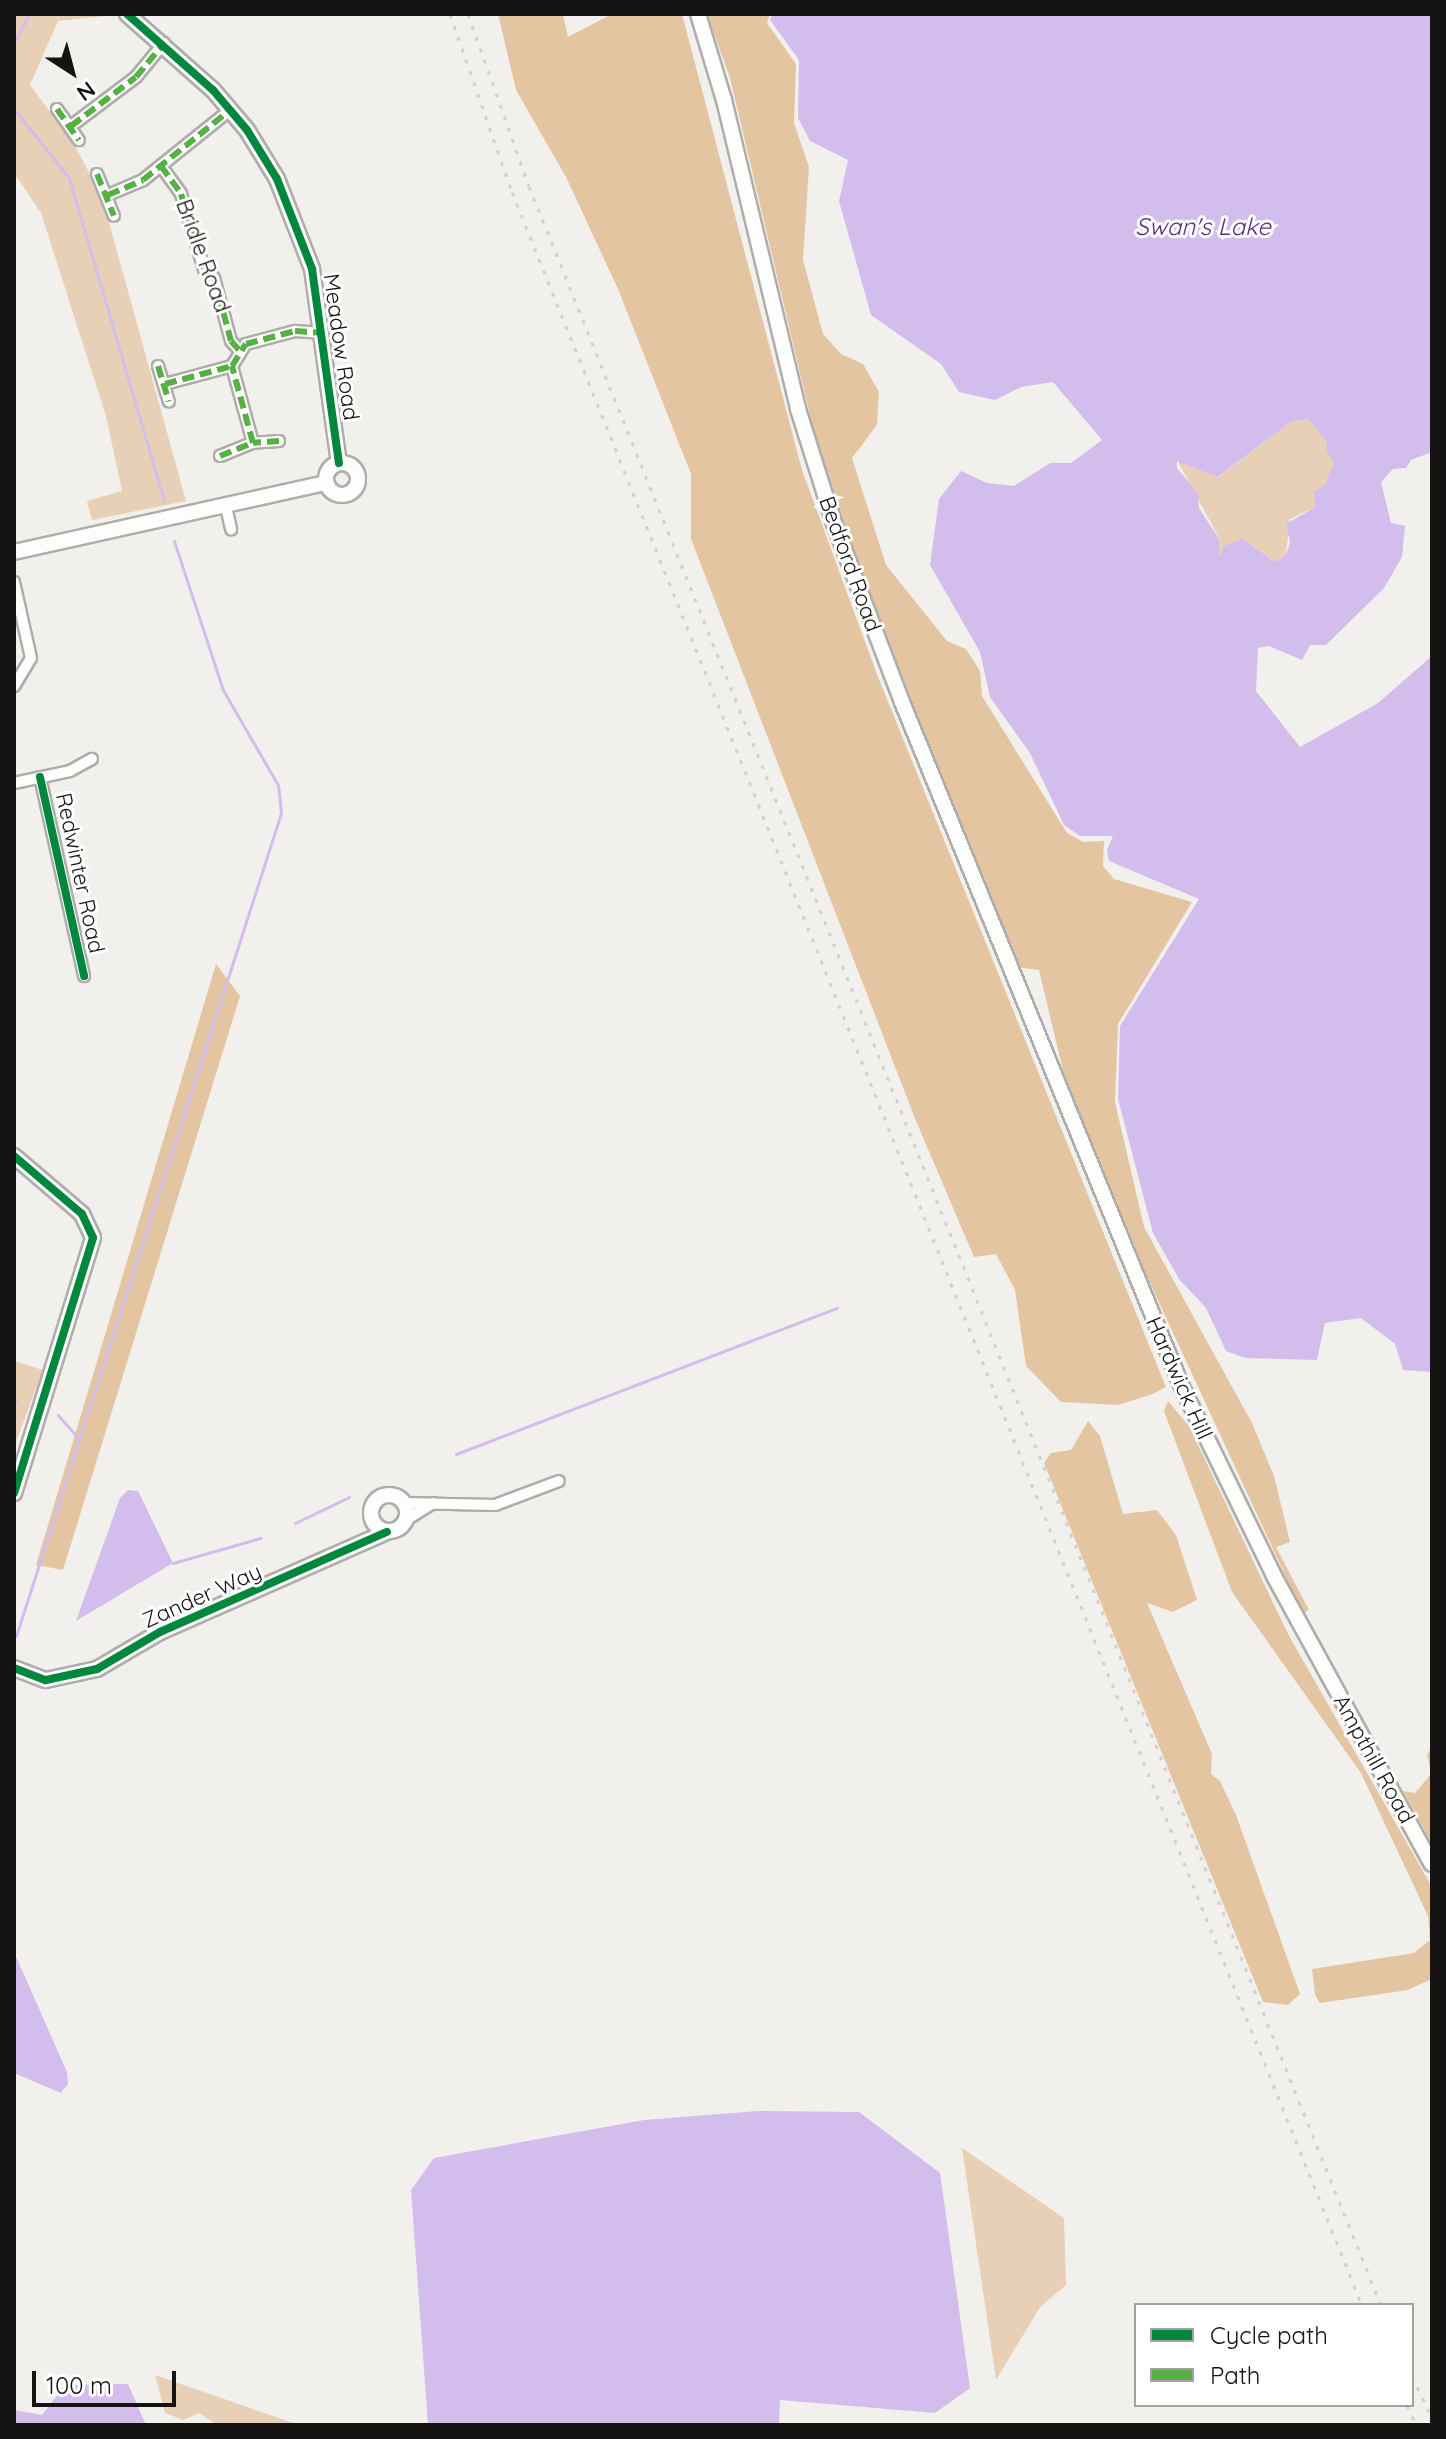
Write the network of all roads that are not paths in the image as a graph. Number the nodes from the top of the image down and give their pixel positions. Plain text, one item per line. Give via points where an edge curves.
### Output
1 (127, 14) edge
2 (698, 14) edge
3 (164, 43) junction
4 (57, 109) dead end
5 (230, 110) junction
6 (71, 126) junction
7 (79, 140) dead end
8 (161, 166) junction
9 (97, 174) dead end
10 (108, 195) junction
11 (114, 216) dead end
12 (323, 333) junction
13 (239, 350) junction
14 (158, 366) dead end
15 (232, 366) junction
16 (165, 384) junction
17 (169, 401) dead end
18 (279, 441) dead end
19 (253, 443) junction
20 (220, 456) dead end
21 (339, 463) junction
22 (326, 483) junction
23 (226, 507) junction
24 (231, 529) dead end
25 (14, 552) edge
26 (14, 582) edge
27 (14, 686) edge
28 (92, 759) dead end
29 (40, 777) junction
30 (14, 783) edge
31 (84, 976) dead end
32 (1060, 1095) joint
33 (16, 1161) edge
34 (559, 1481) dead end
35 (14, 1493) edge
36 (434, 1502) junction
37 (404, 1503) junction
38 (370, 1516) junction
39 (406, 1520) junction
40 (387, 1532) junction
41 (353, 1547) junction
42 (1315, 1653) joint
43 (14, 1668) edge
44 (14, 1676) edge
45 (31, 1676) junction
46 (1432, 1864) edge

1 - 3 main road, Meadow Road
2 - 32 main road, Bedford Road via 724,100 776,326 834,523
3 - 5 main road, Meadow Road
3 - 6 street via 136,77
4 - 6 street
5 - 8 street
5 - 12 main road, Meadow Road via 265,156 296,224 312,269
6 - 7 street
8 - 10 street
8 - 13 street, Bridle Road via 181,194 204,269 214,278 231,341
9 - 10 street
10 - 11 street
12 - 13 street via 295,331
12 - 21 main road, Meadow Road
13 - 15 street
14 - 16 street
15 - 16 street
15 - 19 street
16 - 17 street
18 - 19 street
19 - 20 street
21 - 22 main road via 327,472
21 - 22 main road via 355,469 356,487 340,495
22 - 23 main road
23 - 24 street
23 - 25 main road
26 - 27 street via 31,658
28 - 29 street
29 - 30 street
29 - 31 street, Redwinter Road
32 - 42 main road, Hardwick Hill via 1182,1387
33 - 35 main road via 82,1214 93,1238
34 - 36 street via 495,1505
36 - 37 street
36 - 39 street
37 - 38 main road via 383,1497
37 - 39 main road
38 - 40 main road
38 - 41 main road
39 - 40 main road, Zander Way
40 - 41 main road, Zander Way
41 - 45 main road, Zander Way via 160,1632 97,1669 46,1680
42 - 46 main road, Ampthill Road
43 - 45 main road, Zander Way
44 - 45 main road, Zander Way

